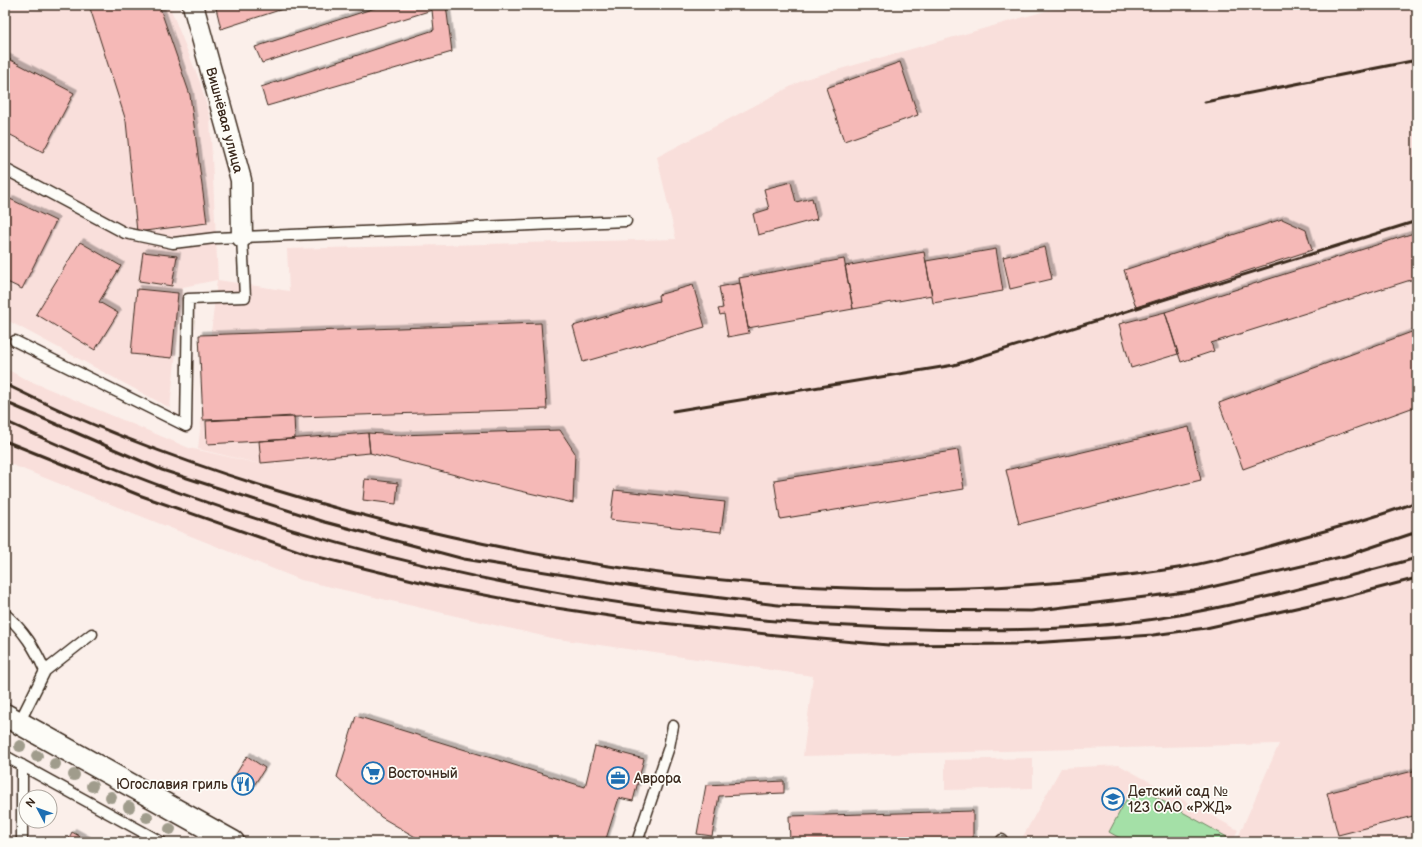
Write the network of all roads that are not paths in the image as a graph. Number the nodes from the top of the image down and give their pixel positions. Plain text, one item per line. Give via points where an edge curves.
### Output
1 (193, 5) edge
2 (5, 169) edge
3 (626, 221) dead end
4 (242, 238) junction
5 (15, 341) dead end
6 (5, 614) edge
7 (92, 634) dead end
8 (45, 671) junction
9 (12, 719) edge
10 (673, 726) dead end
11 (5, 756) edge
12 (22, 765) junction
13 (22, 842) edge
14 (161, 842) edge
15 (233, 842) edge
16 (637, 842) edge

1 - 4 street, Вишнёвая улица via 241,180
2 - 4 lane via 125,233 173,242
3 - 4 lane
4 - 5 lane via 245,297 188,299 186,426
6 - 8 lane via 27,637
7 - 8 lane
8 - 9 lane
9 - 15 main road
10 - 16 lane via 669,747
11 - 12 lane
12 - 13 lane
12 - 14 lane

